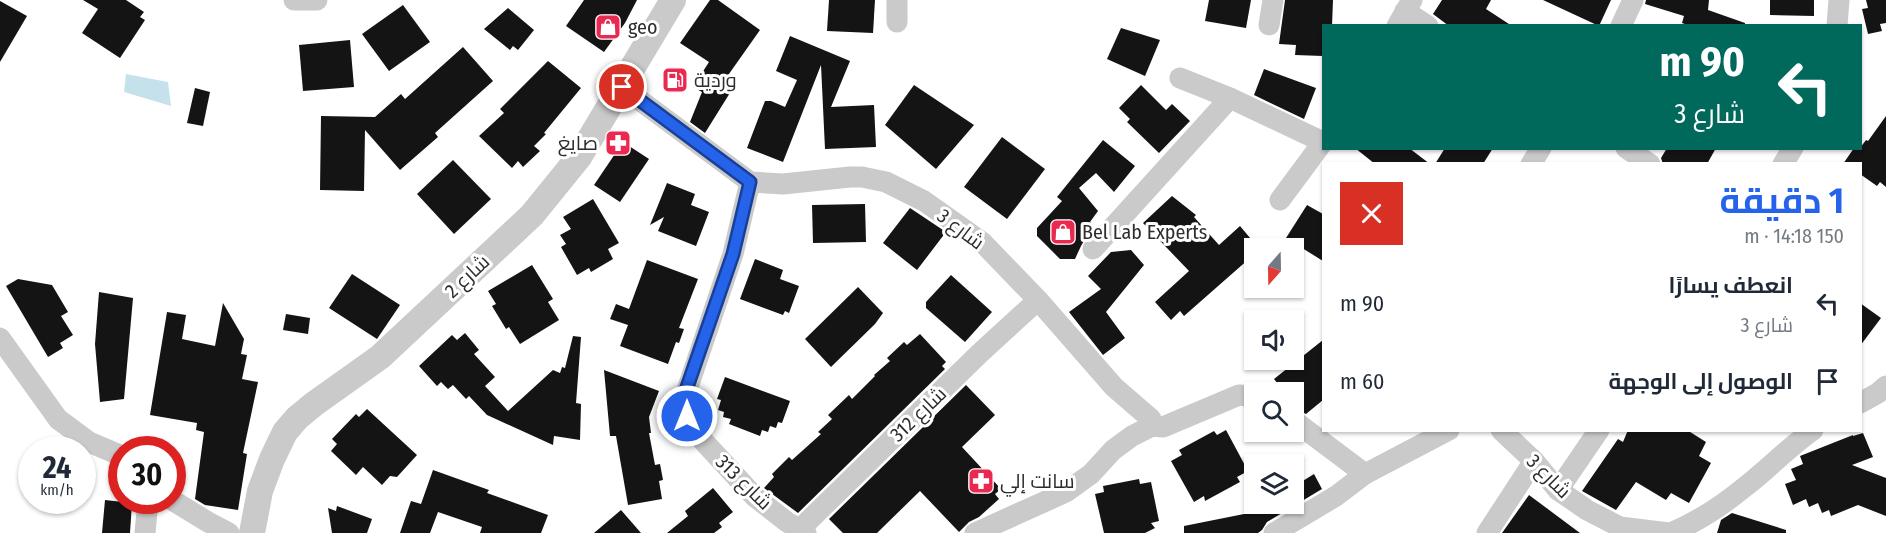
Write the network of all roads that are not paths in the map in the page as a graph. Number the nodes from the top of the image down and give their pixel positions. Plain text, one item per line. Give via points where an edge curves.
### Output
1 (294, 0) edge
2 (317, 0) edge
3 (673, 0) edge
4 (897, 0) edge
5 (1273, 0) edge
6 (1633, 0) edge
7 (1839, 0) edge
8 (1405, 12) edge
9 (897, 22) dead end
10 (1425, 24) edge
11 (1622, 24) edge
12 (1837, 24) edge
13 (1269, 25) dead end
14 (1180, 78) dead end
15 (622, 87) junction
16 (1230, 98) junction
17 (1322, 142) edge
18 (1322, 143) edge
19 (1629, 150) edge
20 (1647, 162) edge
21 (750, 182) junction
22 (1280, 200) dead end
23 (1093, 249) dead end
24 (1038, 300) junction
25 (0, 338) edge
26 (1886, 386) edge
27 (1244, 396) edge
28 (1862, 402) edge
29 (1152, 426) junction
30 (1304, 428) edge
31 (1445, 432) edge
32 (1504, 432) edge
33 (1598, 432) edge
34 (1810, 432) edge
35 (108, 450) edge
36 (1534, 460) junction
37 (1365, 474) junction
38 (1558, 490) junction
39 (186, 509) edge
40 (147, 514) edge
41 (803, 531) edge
42 (145, 533) edge
43 (229, 533) edge
44 (252, 533) edge
45 (975, 533) edge
46 (1274, 533) edge
47 (1487, 533) edge
48 (1670, 533) edge

1 - 2 street
3 - 15 street, شارع 2
4 - 9 street
5 - 13 street
6 - 11 street
7 - 12 street
8 - 10 street
14 - 16 street
15 - 21 street
15 - 44 street, شارع 2 via 579,157 532,215 380,357 314,404 285,432 260,491
16 - 17 street
16 - 23 street
18 - 22 street
19 - 20 street
21 - 24 street, شارع 3 via 783,184 850,177 886,182 924,201 976,238
21 - 41 street, شارع 313 via 733,254 684,396 687,416 694,431 755,497
24 - 29 street, شارع 3 via 1114,387 1151,419
24 - 41 street, شارع 312
25 - 35 street via 58,419 89,442
26 - 28 street
27 - 29 street via 1163,427
29 - 45 street via 1113,450 1091,474 1066,492
30 - 37 street
31 - 37 street
32 - 36 street, شارع 3
33 - 38 street
34 - 48 street, شارع 3 via 1714,511
36 - 38 street, شارع 3
36 - 47 street
37 - 46 street
38 - 48 street, شارع 3 via 1620,527
39 - 43 street
40 - 42 street

